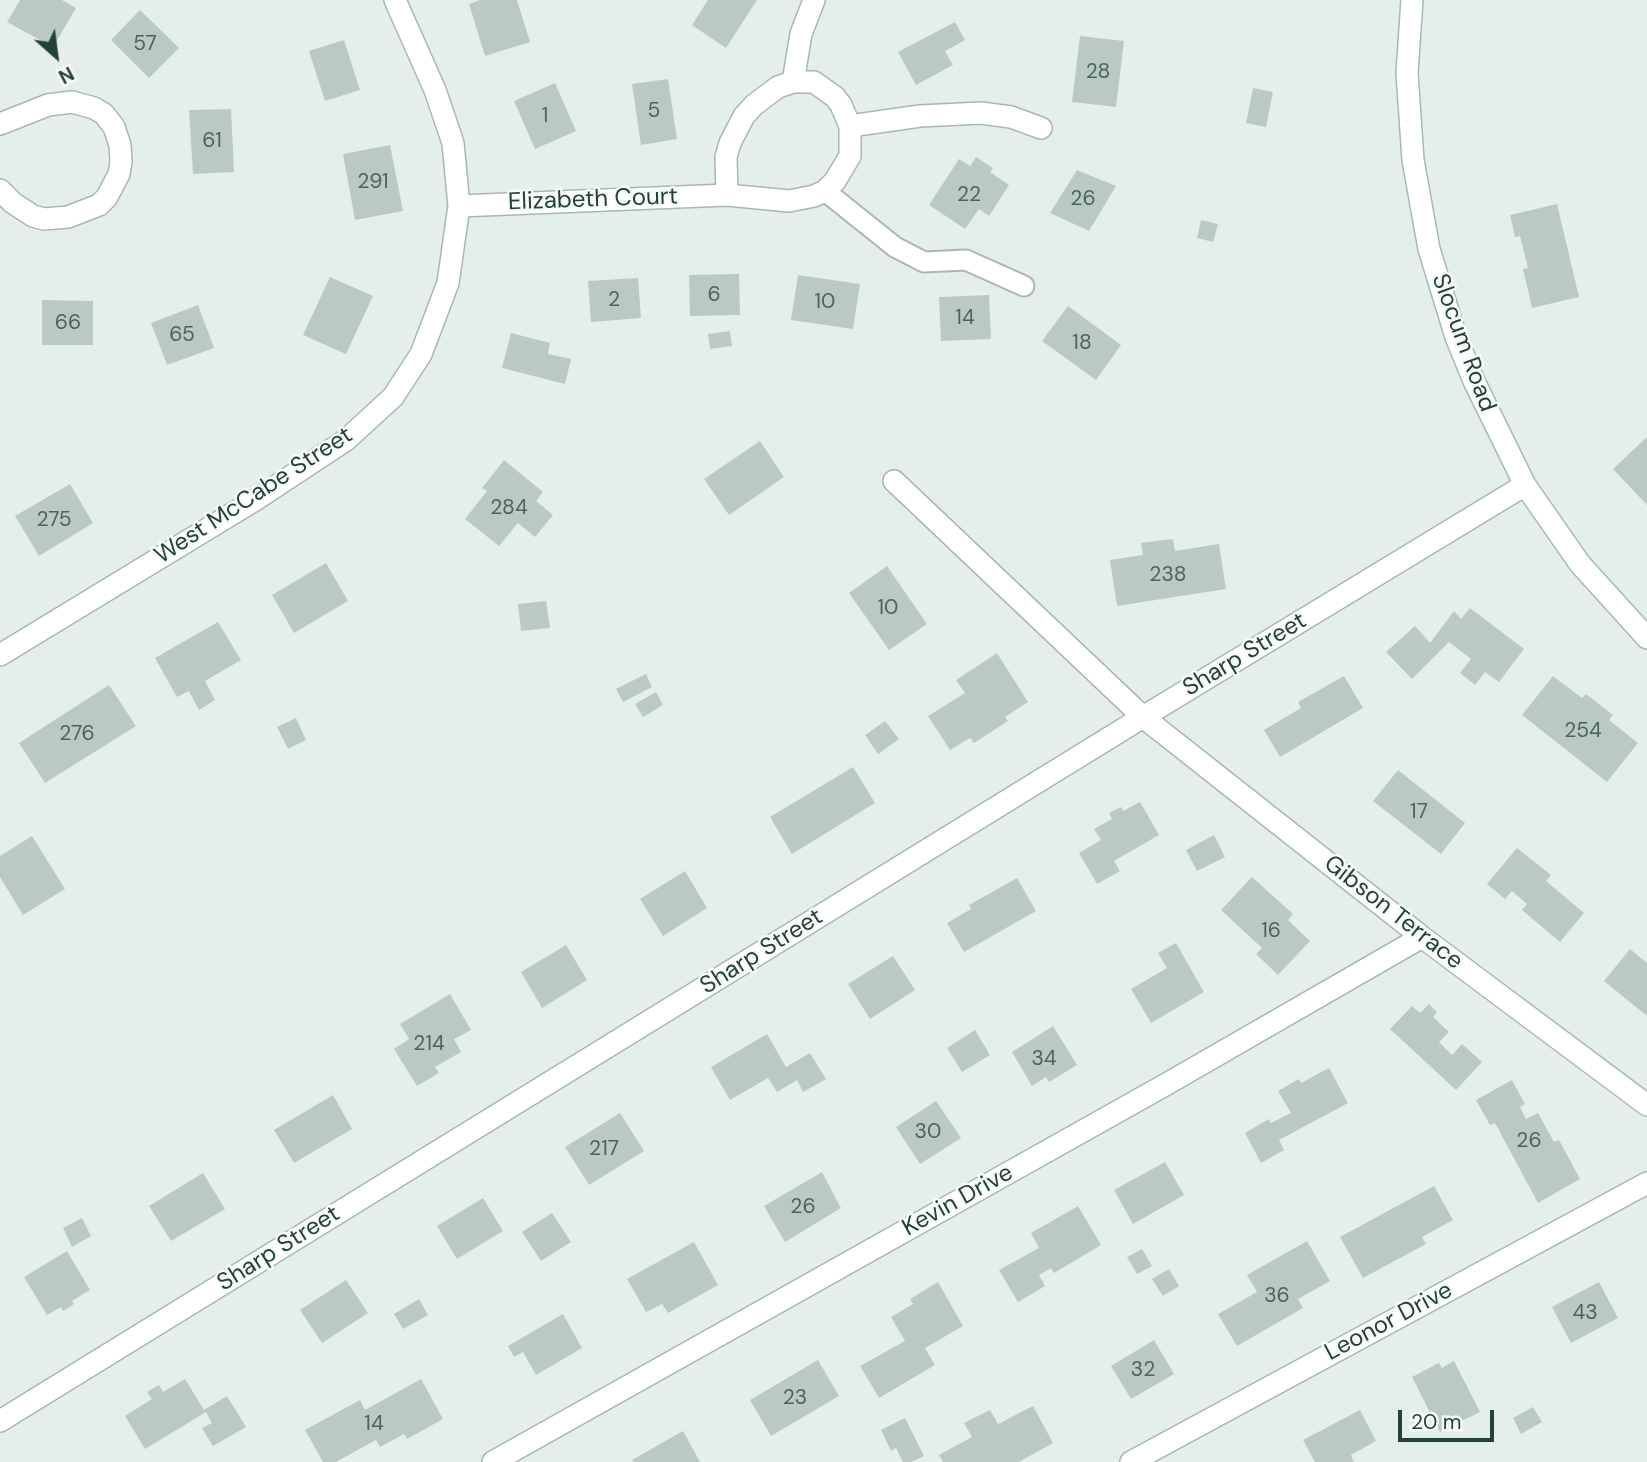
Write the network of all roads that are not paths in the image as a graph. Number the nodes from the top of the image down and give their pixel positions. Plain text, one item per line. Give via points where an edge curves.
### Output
1 (395, 0) edge
2 (814, 0) edge
3 (1412, 0) edge
4 (793, 82) junction
5 (0, 124) edge
6 (850, 126) junction
7 (1041, 128) dead end
8 (0, 190) edge
9 (825, 191) junction
10 (727, 195) junction
11 (459, 206) junction
12 (1024, 286) dead end
13 (894, 481) dead end
14 (1525, 485) junction
15 (1647, 638) edge
16 (0, 655) edge
17 (1143, 717) junction
18 (1422, 937) junction
19 (1647, 1105) edge
20 (1647, 1183) edge
21 (0, 1421) edge
22 (493, 1462) edge
23 (1131, 1462) edge

1 - 11 street, West McCabe Street via 453,143
2 - 4 street via 801,34
3 - 14 street, Slocum Road via 1409,116 1429,249 1474,381
4 - 6 street via 814,82 829,91
4 - 10 street via 765,94 736,128 726,157
5 - 8 street via 48,105 72,102 94,108 114,127 121,162 107,197 68,218 33,216
6 - 7 street via 981,113 1012,117
6 - 9 street via 850,156
9 - 10 street, Elizabeth Court via 789,201
9 - 12 lane via 895,247 924,262 966,260
10 - 11 street, Elizabeth Court
11 - 16 street, West McCabe Street via 448,283 421,354 393,397 346,440 255,500
13 - 17 street, Gibson Terrace
14 - 15 street, Slocum Road via 1580,564
14 - 17 street, Sharp Street
17 - 18 street, Gibson Terrace
17 - 21 street, Sharp Street
18 - 19 street, Gibson Terrace
18 - 22 street, Kevin Drive
20 - 23 street, Leonor Drive

